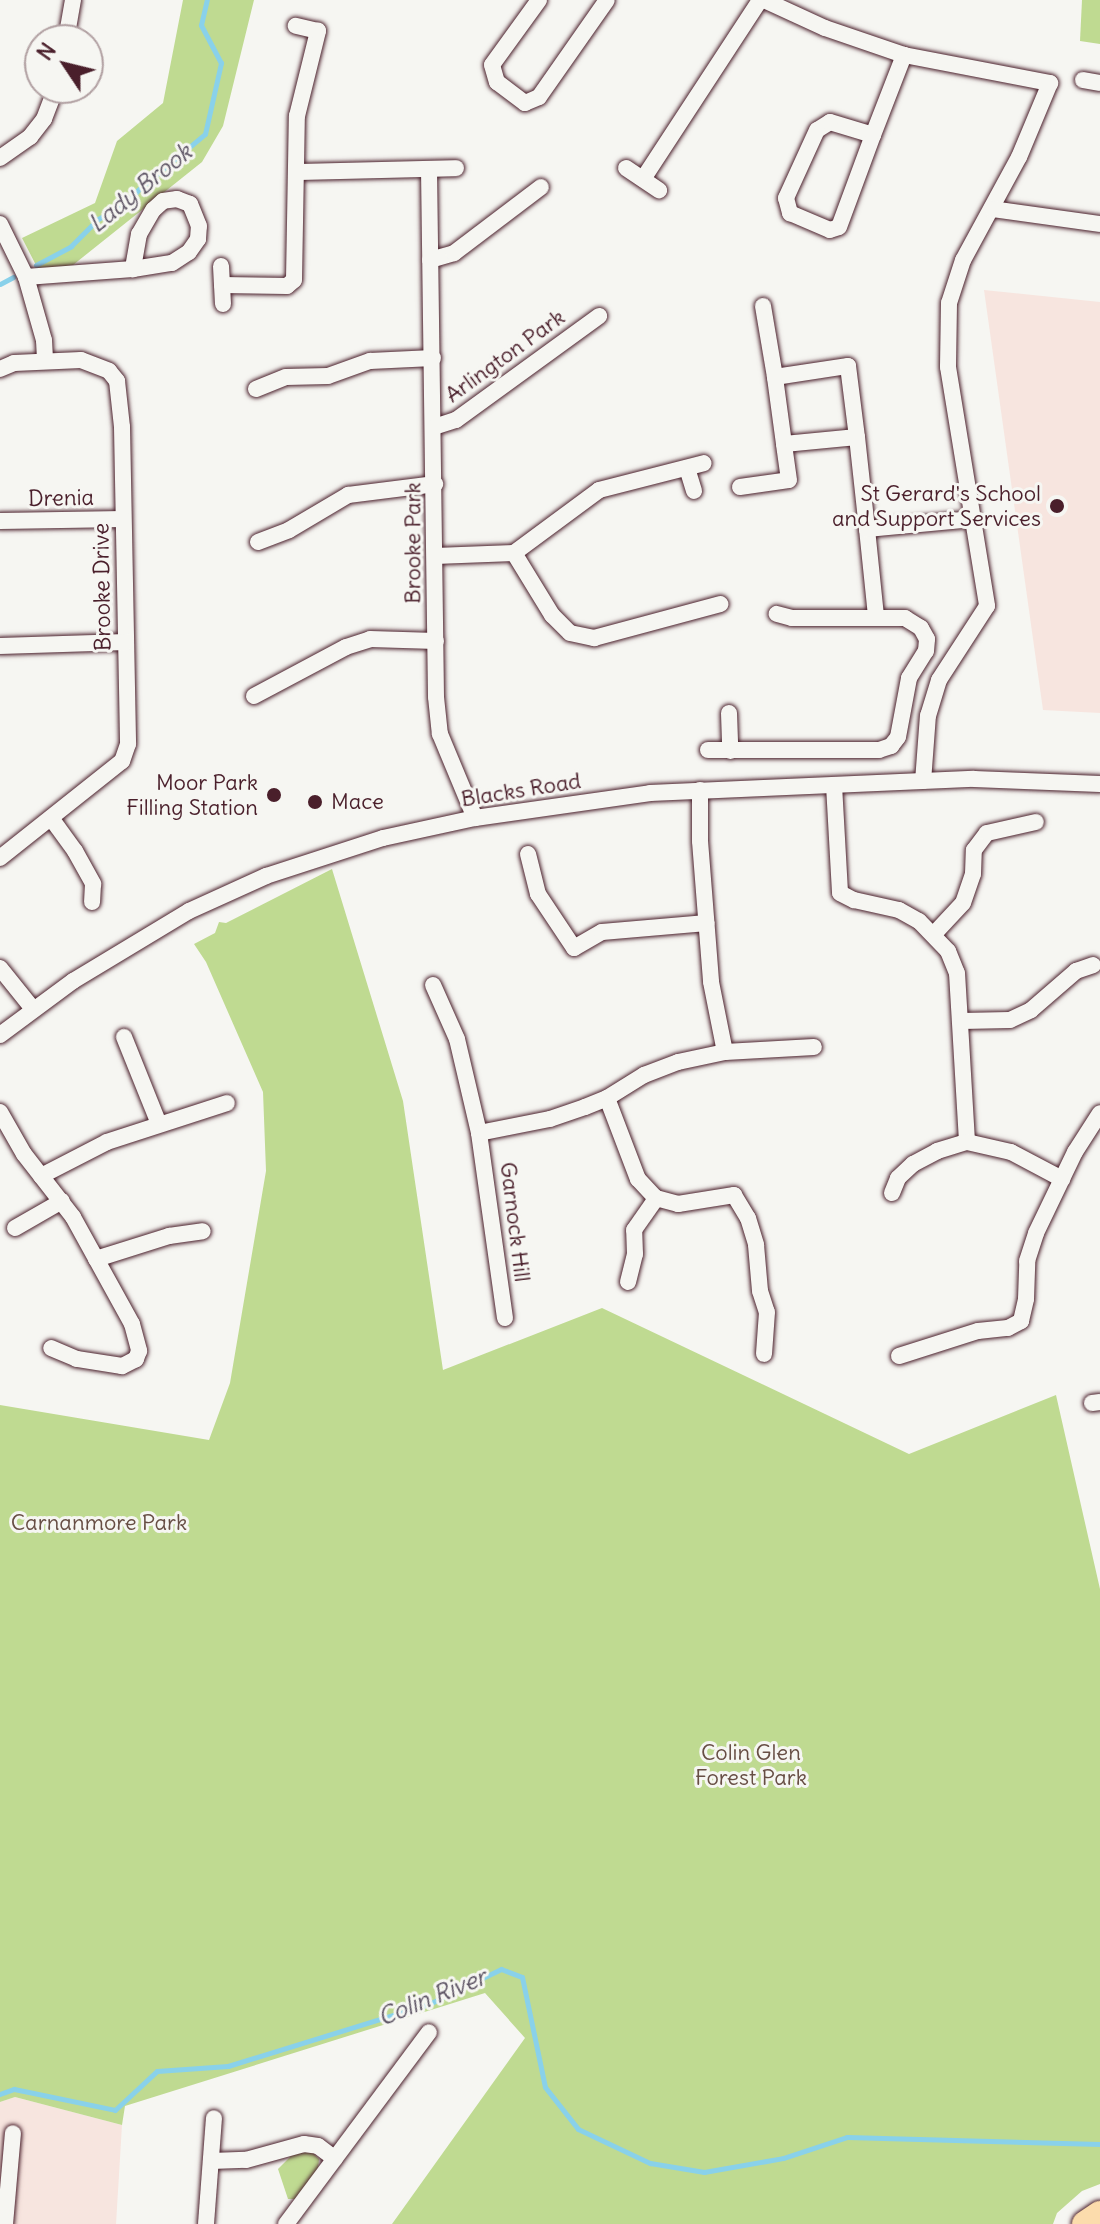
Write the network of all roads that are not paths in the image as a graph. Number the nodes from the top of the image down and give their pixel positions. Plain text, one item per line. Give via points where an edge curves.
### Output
1 (73, 0) edge
2 (539, 0) edge
3 (607, 0) edge
4 (762, 0) edge
5 (69, 24) edge
6 (296, 26) dead end
7 (904, 55) junction
8 (50, 104) edge
9 (873, 135) junction
10 (0, 158) edge
11 (456, 168) dead end
12 (626, 168) dead end
13 (429, 169) junction
14 (297, 172) junction
15 (643, 179) junction
16 (541, 187) dead end
17 (659, 190) dead end
18 (992, 209) junction
19 (0, 224) edge
20 (1100, 224) edge
21 (430, 260) junction
22 (221, 266) dead end
23 (133, 269) junction
24 (26, 277) junction
25 (222, 285) junction
26 (223, 304) dead end
27 (763, 306) dead end
28 (599, 316) dead end
29 (433, 358) junction
30 (45, 361) junction
31 (0, 369) edge
32 (775, 377) junction
33 (256, 389) dead end
34 (434, 427) junction
35 (857, 437) junction
36 (784, 444) junction
37 (704, 463) dead end
38 (687, 468) junction
39 (435, 484) junction
40 (740, 487) dead end
41 (694, 491) dead end
42 (123, 519) junction
43 (973, 519) junction
44 (0, 521) edge
45 (867, 529) junction
46 (258, 542) dead end
47 (514, 553) junction
48 (435, 556) junction
49 (721, 604) dead end
50 (777, 614) dead end
51 (876, 616) junction
52 (436, 641) junction
53 (126, 642) junction
54 (0, 646) edge
55 (254, 696) dead end
56 (729, 713) dead end
57 (708, 750) dead end
58 (730, 751) junction
59 (923, 781) junction
60 (1100, 784) edge
61 (834, 785) junction
62 (700, 790) junction
63 (51, 818) junction
64 (475, 818) junction
65 (1036, 822) dead end
66 (528, 854) dead end
67 (0, 858) edge
68 (92, 902) dead end
69 (707, 923) junction
70 (934, 934) junction
71 (1093, 965) dead end
72 (0, 968) edge
73 (433, 985) dead end
74 (33, 1009) junction
75 (962, 1021) junction
76 (0, 1035) edge
77 (124, 1037) dead end
78 (814, 1047) dead end
79 (725, 1052) junction
80 (607, 1098) junction
81 (227, 1103) dead end
82 (0, 1112) edge
83 (1100, 1113) edge
84 (159, 1124) junction
85 (479, 1133) junction
86 (967, 1142) junction
87 (41, 1176) junction
88 (1062, 1179) junction
89 (892, 1193) dead end
90 (656, 1198) junction
91 (62, 1201) junction
92 (15, 1228) dead end
93 (203, 1231) dead end
94 (96, 1259) junction
95 (628, 1282) dead end
96 (505, 1318) dead end
97 (51, 1348) dead end
98 (764, 1354) dead end
99 (899, 1356) dead end
100 (429, 2032) dead end
101 (214, 2118) dead end
102 (13, 2133) dead end
103 (335, 2159) junction
104 (211, 2161) junction
105 (1100, 2214) edge
106 (5, 2224) edge
107 (206, 2224) edge
108 (286, 2224) edge
109 (1085, 2224) edge

1 - 5 street
2 - 3 street via 492,65 497,82 525,103 539,97
4 - 7 street
4 - 15 street
6 - 14 street via 318,31 297,116
7 - 9 street
7 - 18 street via 1050,83
8 - 10 street via 30,137
9 - 9 street via 839,227 830,230 790,213 786,198 817,130 830,122
11 - 13 street
12 - 15 street
13 - 14 street
13 - 21 street, Brooke Park
14 - 25 street via 294,280 287,286
15 - 17 street
16 - 21 street via 454,253
18 - 20 street
18 - 43 street via 963,260 946,332
19 - 24 street
21 - 29 street, Brooke Park
22 - 25 street
23 - 23 street via 172,263 189,252 199,226 190,204 163,201 153,210 139,234
23 - 24 street
24 - 30 street
25 - 26 street
27 - 32 street
28 - 34 street, Arlington Park via 456,420
29 - 33 street via 370,361 328,376 286,377
29 - 34 street, Brooke Park
30 - 31 street, Brooke Drive
30 - 42 street, Brooke Drive via 94,363 117,381
32 - 35 street via 848,366
32 - 36 street
34 - 39 street, Brooke Park
35 - 36 street
35 - 45 street
36 - 40 street via 789,480
37 - 38 street
38 - 41 street
38 - 47 street via 599,490
39 - 46 street via 348,495
39 - 48 street, Brooke Park
42 - 44 street, Drenia
42 - 53 street, Brooke Drive
43 - 45 street
43 - 59 street via 987,606 939,680 928,715
45 - 51 street
47 - 48 street
47 - 49 street via 552,615 570,633 594,638
48 - 52 street, Brooke Park
50 - 51 street
51 - 58 street via 913,620 927,639 926,651 909,678 898,737 891,746
52 - 55 street via 370,639
52 - 64 street, Brooke Park via 440,734
53 - 54 street
53 - 63 street, Brooke Drive via 127,753
56 - 58 street
57 - 58 street
59 - 60 street, Blacks Road
59 - 61 street, Blacks Road
61 - 62 street, Blacks Road
61 - 70 street via 840,893 899,910
62 - 64 street, Blacks Road
62 - 69 street
63 - 67 street, Brooke Drive
63 - 68 street via 93,884
64 - 74 street, Blacks Road via 383,838 225,894 148,933
65 - 70 street via 987,833 974,850 963,903
66 - 69 street via 538,894 574,948 602,932
69 - 79 street via 711,982
70 - 75 street via 957,973
71 - 75 street via 1076,971 1031,1010 1010,1020
72 - 74 street
73 - 85 street, Garnock Hill via 457,1039
74 - 76 street, Blacks Road
75 - 86 street
77 - 84 street
78 - 79 street, Garnock Hill
79 - 80 street, Garnock Hill via 644,1075
80 - 85 street, Garnock Hill via 550,1119
80 - 90 street via 638,1179
81 - 84 street
82 - 87 street
83 - 88 street
84 - 87 street via 107,1142
85 - 96 street, Garnock Hill
86 - 88 street via 1011,1152
86 - 89 street via 913,1164
87 - 91 street
88 - 99 street via 1027,1261 1021,1321
90 - 95 street via 634,1230
90 - 98 street via 678,1204 734,1195 756,1245 767,1312
91 - 92 street
91 - 94 street
93 - 94 street
94 - 97 street via 132,1324 138,1340 136,1359 112,1365
100 - 103 street
101 - 104 street
102 - 106 street
103 - 104 street via 318,2146 304,2144 246,2160
103 - 108 street
104 - 107 street
105 - 109 highway

